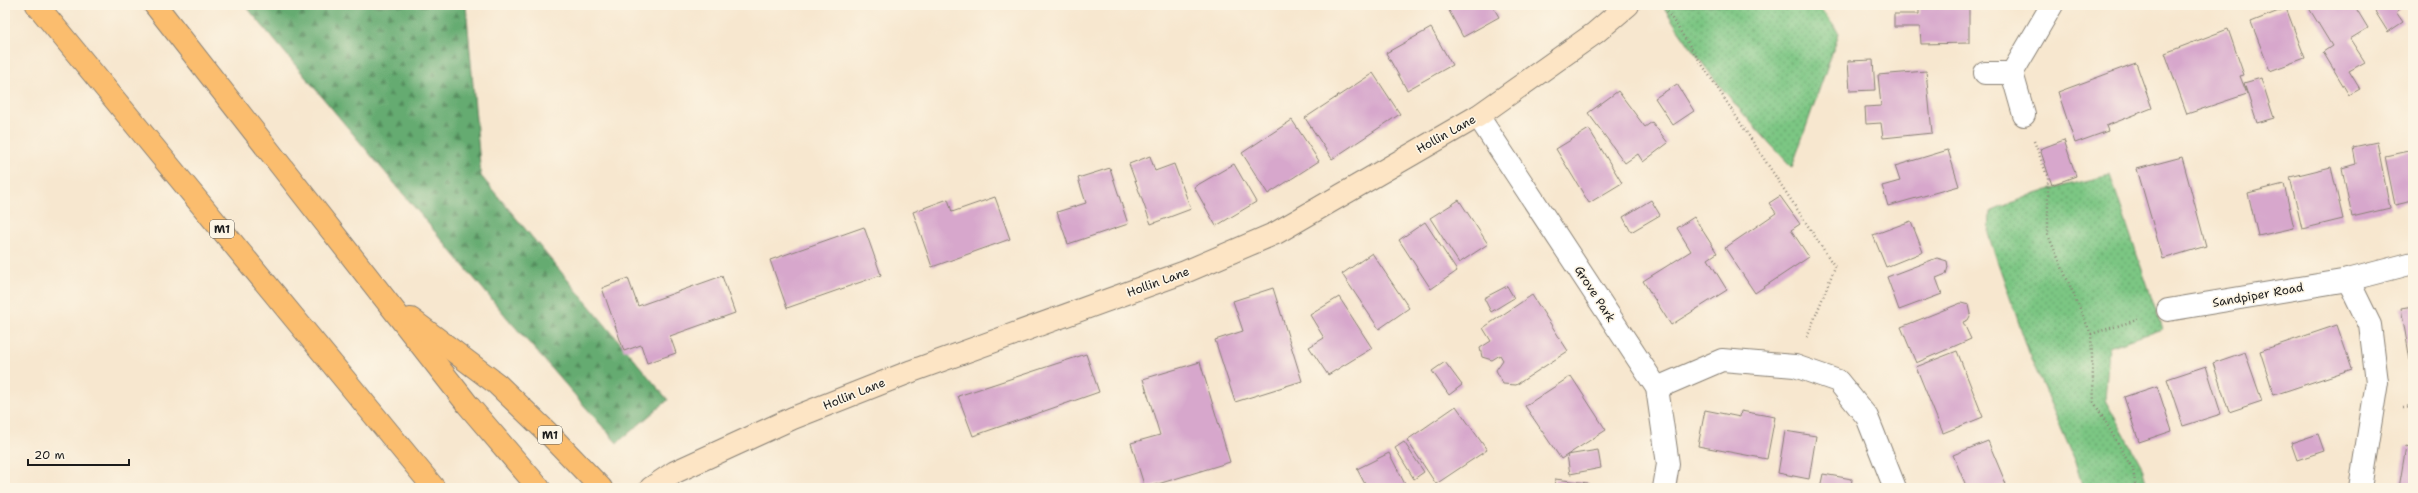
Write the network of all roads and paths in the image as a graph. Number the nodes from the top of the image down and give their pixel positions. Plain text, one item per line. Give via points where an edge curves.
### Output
1 (37, 5) edge
2 (155, 5) edge
3 (1628, 5) edge
4 (1663, 5) edge
5 (2052, 5) edge
6 (1985, 73) dead end
7 (2012, 73) junction
8 (2024, 115) joint
9 (1478, 116) junction
10 (2413, 263) edge
11 (2348, 280) junction
12 (387, 301) junction
13 (2168, 310) joint
14 (2091, 334) junction
15 (1795, 366) junction
16 (1657, 388) junction
17 (434, 488) edge
18 (539, 488) edge
19 (601, 488) edge
20 (651, 488) edge
21 (1664, 488) edge
22 (1895, 488) edge
23 (2136, 488) edge
24 (2360, 488) edge

1 - 17 highway, M1
2 - 12 highway, M1
3 - 9 street, Hollin Lane via 1595,33
4 - 15 path via 1835,267
5 - 7 street
6 - 7 street
7 - 8 street
8 - 14 path via 2048,178 2048,235
9 - 16 street, Grove Park
9 - 20 street, Hollin Lane via 1276,233 1185,272 912,371 793,418 676,472
10 - 11 street, Sandpiper Road
11 - 13 street, Sandpiper Road
11 - 24 street via 2370,325 2377,382
12 - 18 highway, M1 via 468,405
12 - 19 highway, M1 via 497,384
13 - 14 path
14 - 23 path via 2094,402 2134,470
15 - 16 street via 1722,360
15 - 22 street via 1838,381 1843,387 1867,417
16 - 21 street, Grove Park via 1668,464

